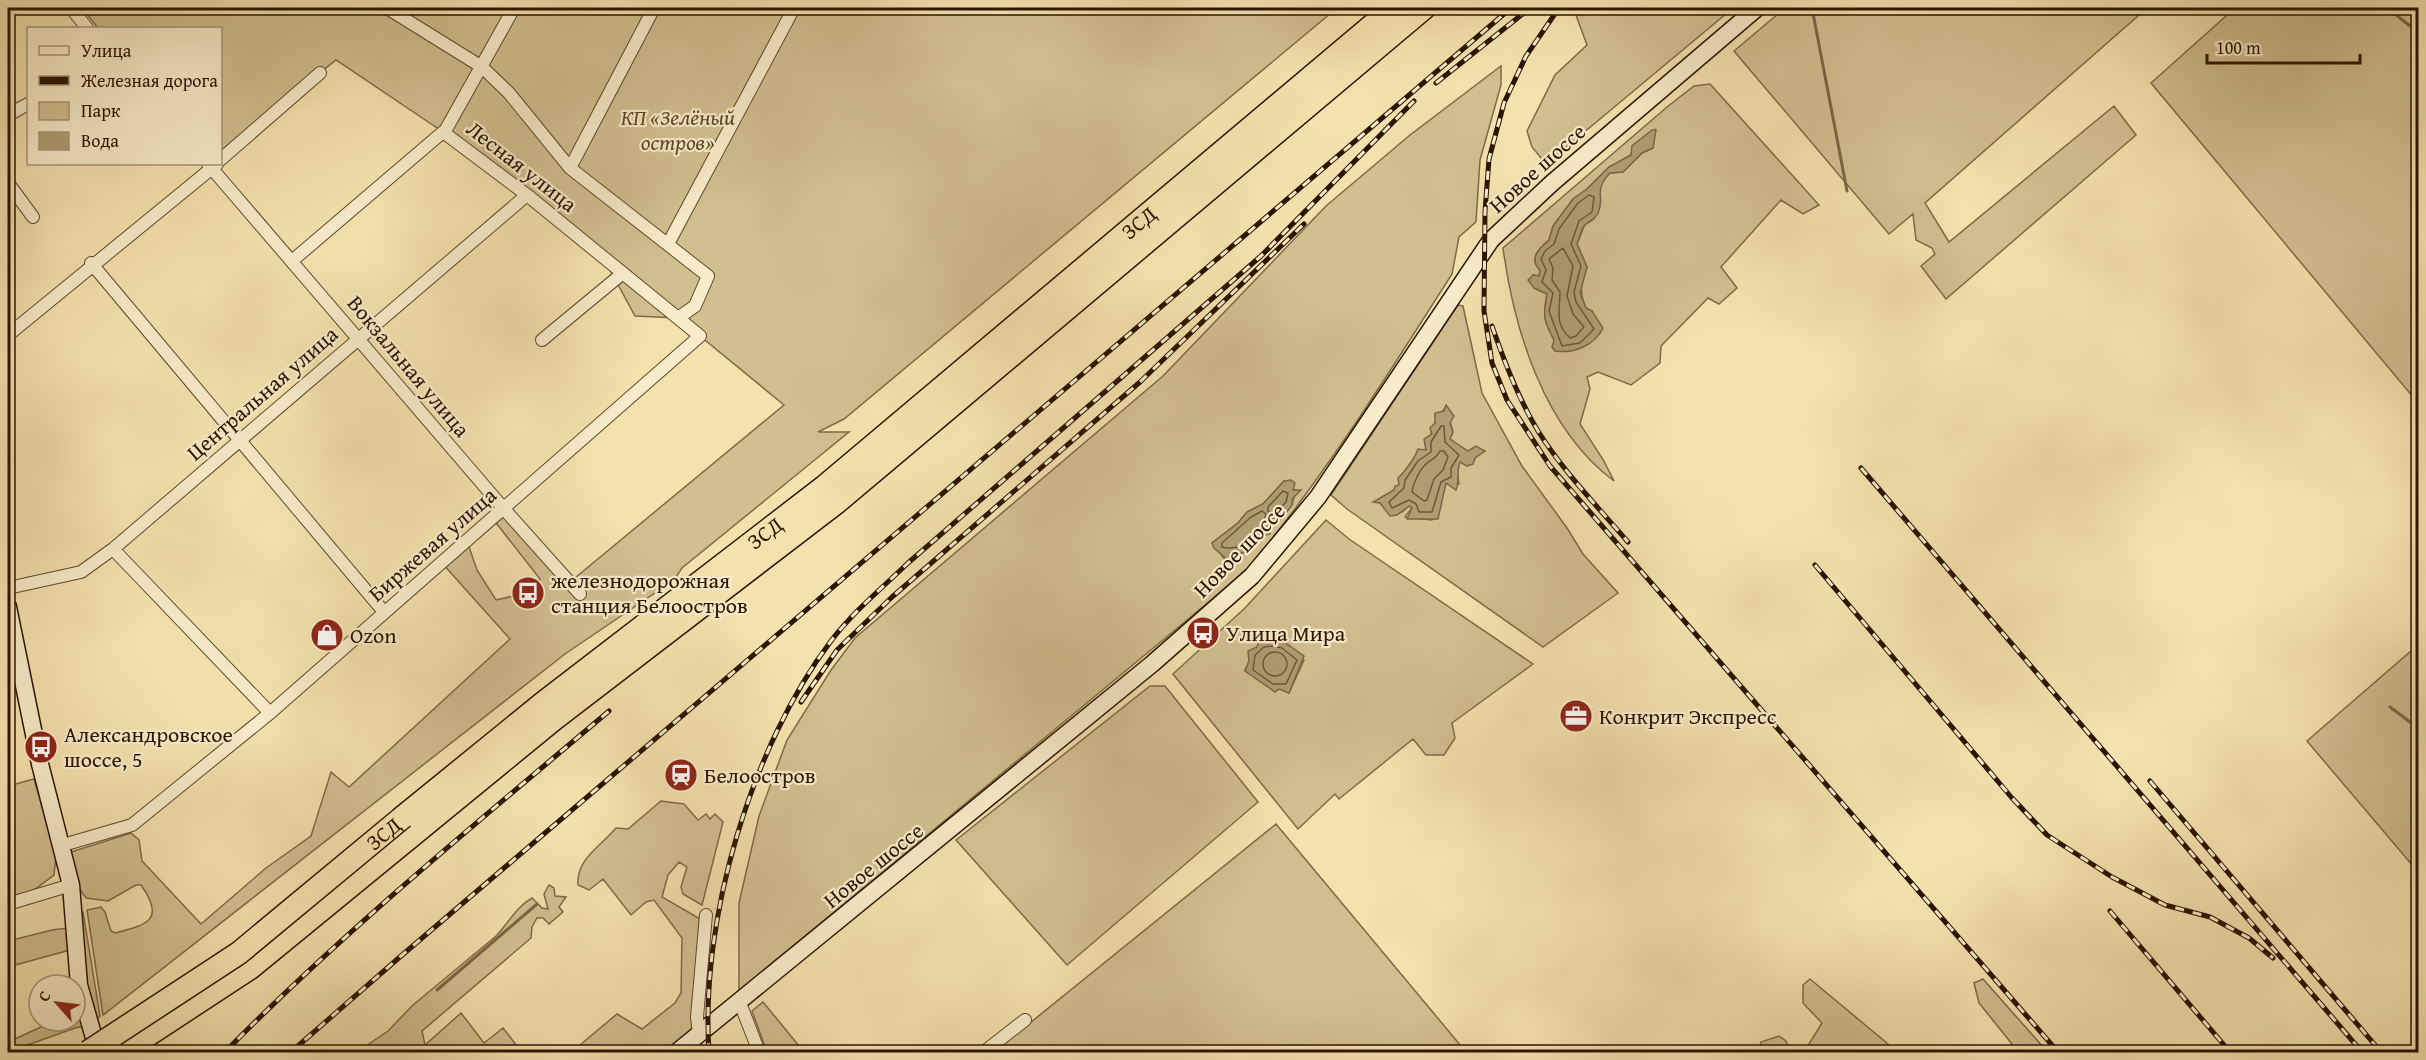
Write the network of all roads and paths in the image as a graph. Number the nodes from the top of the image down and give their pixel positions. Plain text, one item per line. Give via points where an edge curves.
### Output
1 (71, 8) edge
2 (514, 8) edge
3 (654, 8) edge
4 (794, 8) edge
5 (1393, 8) edge
6 (1424, 8) edge
7 (1757, 8) edge
8 (394, 10) edge
9 (86, 27) edge
10 (482, 67) junction
11 (320, 73) dead end
12 (27, 105) edge
13 (8, 115) edge
14 (444, 133) junction
15 (222, 157) edge
16 (213, 165) edge
17 (215, 165) edge
18 (570, 168) junction
19 (8, 183) edge
20 (527, 195) junction
21 (33, 217) dead end
22 (668, 244) junction
23 (293, 260) junction
24 (92, 263) junction
25 (623, 273) junction
26 (678, 318) junction
27 (8, 335) edge
28 (700, 336) joint
29 (357, 339) junction
30 (542, 340) dead end
31 (239, 441) junction
32 (504, 509) junction
33 (113, 549) junction
34 (8, 588) edge
35 (580, 594) dead end
36 (8, 608) edge
37 (384, 612) junction
38 (9, 627) edge
39 (270, 714) junction
40 (410, 825) junction
41 (63, 845) junction
42 (71, 885) junction
43 (8, 904) edge
44 (706, 915) dead end
45 (740, 1003) junction
46 (1025, 1020) dead end
47 (699, 1035) junction
48 (88, 1053) edge
49 (98, 1053) edge
50 (122, 1053) edge
51 (677, 1053) edge
52 (759, 1053) edge
53 (984, 1053) edge

1 - 9 street
2 - 10 street
3 - 18 street
4 - 22 street
5 - 40 highway, ЗСД via 824,487 542,704
6 - 40 highway, ЗСД via 889,459 554,719
7 - 45 main road, Новое шоссе via 1491,240 1318,497 1252,576 1152,664
8 - 10 street
10 - 14 street
10 - 18 street via 510,93
11 - 15 street
12 - 13 street
14 - 20 street, Лесная улица
14 - 23 street, Лесная улица
16 - 24 street
17 - 23 street, Вокзальная улица
18 - 22 street
19 - 21 street
20 - 25 street, Лесная улица
20 - 29 street, Центральная улица
22 - 26 street via 708,276 695,306
23 - 29 street, Вокзальная улица
24 - 27 street
24 - 31 street
25 - 26 street, Лесная улица
25 - 30 street
26 - 28 street, Лесная улица
28 - 32 street, Биржевая улица
29 - 31 street, Центральная улица
29 - 32 street, Вокзальная улица
31 - 33 street, Центральная улица
31 - 37 street
32 - 35 street, Вокзальная улица
32 - 37 street, Биржевая улица
33 - 34 street, Центральная улица via 81,572
33 - 39 street
36 - 38 main road
37 - 39 street, Биржевая улица
38 - 41 main road
39 - 41 street, Биржевая улица via 132,825
40 - 48 highway, ЗСД, bridge via 238,953
40 - 50 highway, ЗСД via 250,968
41 - 42 main road
42 - 43 street
42 - 49 main road via 79,985
44 - 47 street via 697,1017
45 - 47 main road, Новое шоссе
45 - 52 street
46 - 53 street
47 - 51 main road, Новое шоссе

